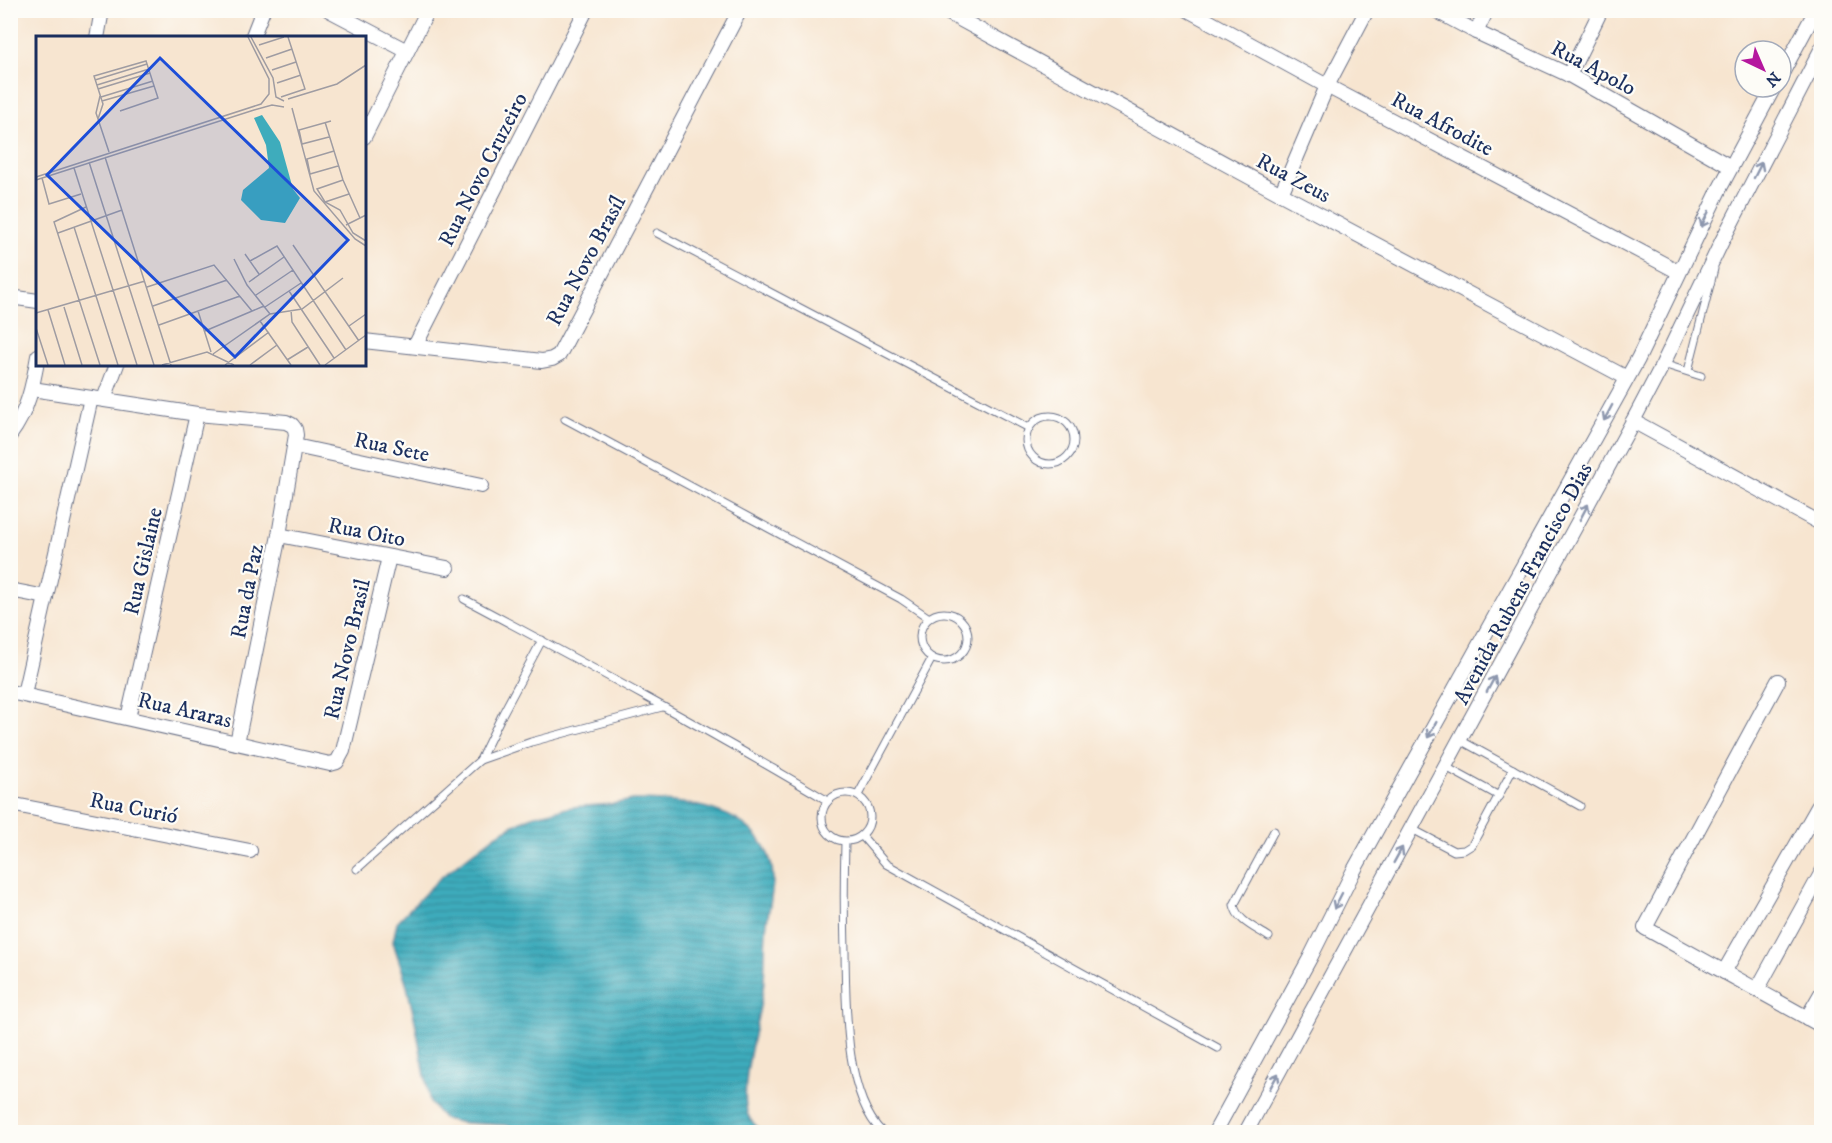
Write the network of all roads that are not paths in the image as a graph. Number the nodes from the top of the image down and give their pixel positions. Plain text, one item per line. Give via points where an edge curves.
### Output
1 (102, 10) edge
2 (263, 10) edge
3 (328, 10) edge
4 (428, 10) edge
5 (586, 10) edge
6 (740, 10) edge
7 (943, 10) edge
8 (1188, 10) edge
9 (1367, 10) edge
10 (1435, 10) edge
11 (1487, 10) edge
12 (1601, 10) edge
13 (1816, 10) edge
14 (1476, 32) junction
15 (97, 36) edge
16 (253, 36) edge
17 (1821, 48) edge
18 (407, 51) junction
19 (1793, 53) edge
20 (1569, 75) junction
21 (1327, 86) junction
22 (1768, 99) edge
23 (366, 133) edge
24 (1731, 167) junction
25 (1281, 194) junction
26 (657, 233) dead end
27 (1722, 241) junction
28 (1679, 272) junction
29 (10, 297) edge
30 (36, 301) edge
31 (366, 341) edge
32 (415, 346) junction
33 (1663, 364) junction
34 (36, 366) edge
35 (116, 366) edge
36 (1688, 371) junction
37 (1701, 376) dead end
38 (1626, 378) junction
39 (32, 390) junction
40 (97, 399) junction
41 (197, 414) junction
42 (565, 419) dead end
43 (1633, 421) junction
44 (1029, 428) junction
45 (11, 434) edge
46 (295, 446) junction
47 (481, 486) dead end
48 (1821, 524) edge
49 (279, 535) junction
50 (389, 557) junction
51 (447, 568) dead end
52 (10, 590) edge
53 (46, 597) junction
54 (464, 599) dead end
55 (929, 618) junction
56 (542, 640) junction
57 (932, 658) junction
58 (1779, 681) dead end
59 (17, 693) edge
60 (662, 707) junction
61 (128, 718) junction
62 (1460, 740) junction
63 (237, 743) junction
64 (343, 750) joint
65 (480, 760) junction
66 (1446, 767) junction
67 (1513, 769) junction
68 (858, 795) junction
69 (1499, 796) junction
70 (1821, 800) edge
71 (828, 801) junction
72 (10, 804) edge
73 (1580, 806) dead end
74 (1413, 829) junction
75 (1274, 831) dead end
76 (862, 836) junction
77 (845, 842) junction
78 (250, 850) dead end
79 (357, 868) dead end
80 (1821, 872) edge
81 (1269, 937) dead end
82 (1724, 972) junction
83 (1757, 990) junction
84 (1821, 992) edge
85 (1807, 1018) junction
86 (1821, 1026) edge
87 (1218, 1048) dead end
88 (882, 1132) edge
89 (1215, 1132) edge
90 (1246, 1132) edge

1 - 15 street
2 - 16 street
3 - 18 street
4 - 18 street
5 - 32 street, Rua Novo Cruzeiro
6 - 32 street, Rua Novo Brasíl via 559,355 542,361
7 - 25 street, Rua Zeus
8 - 21 street, Rua Afrodite
9 - 21 street
10 - 14 street, Rua Apolo
11 - 14 street
12 - 20 street
13 - 19 street
14 - 20 street, Rua Apolo
27 -> 17 street, Avenida Rubens Francisco Dias
18 - 23 street
20 - 24 street, Rua Apolo
21 - 25 street
21 - 28 street, Rua Afrodite
22 - 24 street, Avenida Rubens Francisco Dias
24 -> 28 street, Avenida Rubens Francisco Dias
25 - 38 street, Rua Zeus
26 - 44 lane
27 - 33 street, Avenida Rubens Francisco Dias
27 - 36 lane
28 - 38 street, Avenida Rubens Francisco Dias
29 - 30 street
31 - 32 street, Rua Novo Brasíl
33 - 36 lane
33 - 43 street, Avenida Rubens Francisco Dias
34 - 39 street
35 - 40 street
36 - 37 lane
38 -> 89 street, Avenida Rubens Francisco Dias via 1353,872
39 - 40 street
39 - 45 street via 24,414
40 - 41 street
40 - 53 street
41 - 46 street via 286,422 296,429
41 - 61 street, Rua Gislaine
42 - 55 lane via 901,599
43 - 48 street
62 -> 43 street, Avenida Rubens Francisco Dias
44 - 44 lane via 1026,443 1038,461 1060,462 1071,452 1075,438 1063,419 1048,416
46 - 47 street, Rua Sete
46 - 49 street, Rua da Paz
49 - 50 street, Rua Oito
49 - 63 street, Rua da Paz
50 - 51 street, Rua Oito
50 - 64 street, Rua Novo Brasil
52 - 53 street
53 - 59 street
54 - 56 lane
55 - 57 lane via 920,639
55 - 57 lane via 943,612 957,616 969,635 959,656 946,661
56 - 60 lane
56 - 65 lane
57 - 68 lane
58 - 82 street via 1645,928
59 - 61 street, Rua Araras
60 - 65 lane via 531,741
60 - 71 lane
61 - 63 street, Rua Araras
62 - 66 street, Avenida Rubens Francisco Dias
62 - 67 lane
63 - 64 street, Rua Araras via 330,764 337,762
65 - 79 lane
66 - 69 lane
66 - 74 street, Avenida Rubens Francisco Dias
67 - 69 lane
67 - 73 lane
68 - 71 lane via 842,793
68 - 76 lane via 870,810 871,819
69 - 74 lane via 1472,845 1464,850 1454,851
70 - 82 street
71 - 77 lane via 822,823 831,836
72 - 78 street, Rua Curió
90 -> 74 street, Avenida Rubens Francisco Dias
75 - 81 lane via 1234,905 1243,920
76 - 77 lane
76 - 87 lane via 886,864
77 - 88 lane via 846,1012 850,1053 866,1112
80 - 83 street
82 - 83 street
83 - 85 street
84 - 85 street
85 - 86 street

